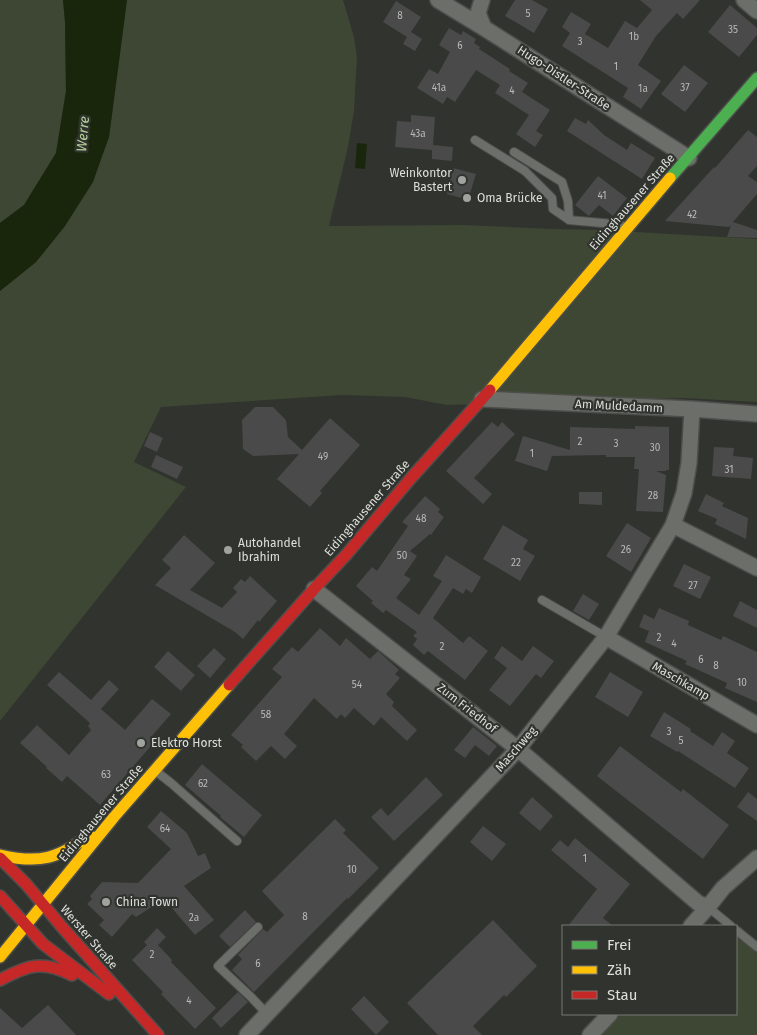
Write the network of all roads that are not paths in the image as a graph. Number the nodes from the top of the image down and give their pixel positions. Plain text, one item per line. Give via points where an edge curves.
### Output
1 (438, 0) edge
2 (482, 0) edge
3 (744, 0) edge
4 (757, 11) edge
5 (484, 28) junction
6 (757, 78) edge
7 (475, 140) dead end
8 (514, 152) dead end
9 (689, 158) junction
10 (569, 220) junction
11 (629, 227) junction
12 (482, 399) junction
13 (692, 409) junction
14 (757, 414) edge
15 (674, 525) junction
16 (757, 568) edge
17 (314, 588) junction
18 (542, 600) dead end
19 (606, 637) junction
20 (757, 725) edge
21 (518, 749) junction
22 (155, 771) junction
23 (114, 817) junction
24 (237, 841) dead end
25 (0, 856) edge
26 (757, 858) edge
27 (0, 896) edge
28 (43, 905) junction
29 (708, 907) junction
30 (692, 925) edge
31 (730, 925) edge
32 (27, 926) junction
33 (258, 927) dead end
34 (737, 931) edge
35 (757, 947) edge
36 (0, 957) edge
37 (0, 980) edge
38 (122, 1005) junction
39 (267, 1014) junction
40 (609, 1015) edge
41 (157, 1035) edge
42 (247, 1035) edge
43 (590, 1035) edge

1 - 5 street, Hugo-Distler-Straße
2 - 5 street via 478,13
3 - 4 street
5 - 9 street, Hugo-Distler-Straße
6 - 9 main road, Eidinghausener Straße
7 - 10 lane via 524,172 552,198 553,209
8 - 10 lane via 562,182
9 - 11 main road, Eidinghausener Straße
10 - 11 lane
11 - 12 main road, Eidinghausener Straße
12 - 13 street, Am Muldedamm
12 - 17 main road, Eidinghausener Straße
13 - 14 street, Am Muldedamm
13 - 15 street, Maschweg via 689,463
15 - 16 street
15 - 19 street, Maschweg
17 - 21 street, Zum Friedhof
17 - 22 main road, Eidinghausener Straße
18 - 19 lane
19 - 20 street, Maschkamp
19 - 21 street, Maschweg
21 - 29 street, Zum Friedhof via 698,904
21 - 39 street, Maschweg
22 - 23 main road, Eidinghausener Straße
22 - 24 lane
23 - 25 main road via 76,846 50,858 32,861
23 - 28 main road, Eidinghausener Straße
25 - 28 main road, Werster Straße
26 - 29 street via 723,888
27 - 32 main road, Werster Straße
28 - 32 main road, Eidinghausener Straße
28 - 41 main road, Werster Straße
29 - 30 street
29 - 31 lane
32 - 36 main road, Eidinghausener Straße
32 - 38 main road, Werster Straße via 44,944
33 - 39 lane via 218,966
34 - 35 lane
37 - 38 main road via 15,971 47,965 62,969
38 - 41 main road, Werster Straße
39 - 42 street, Maschweg
40 - 43 street

